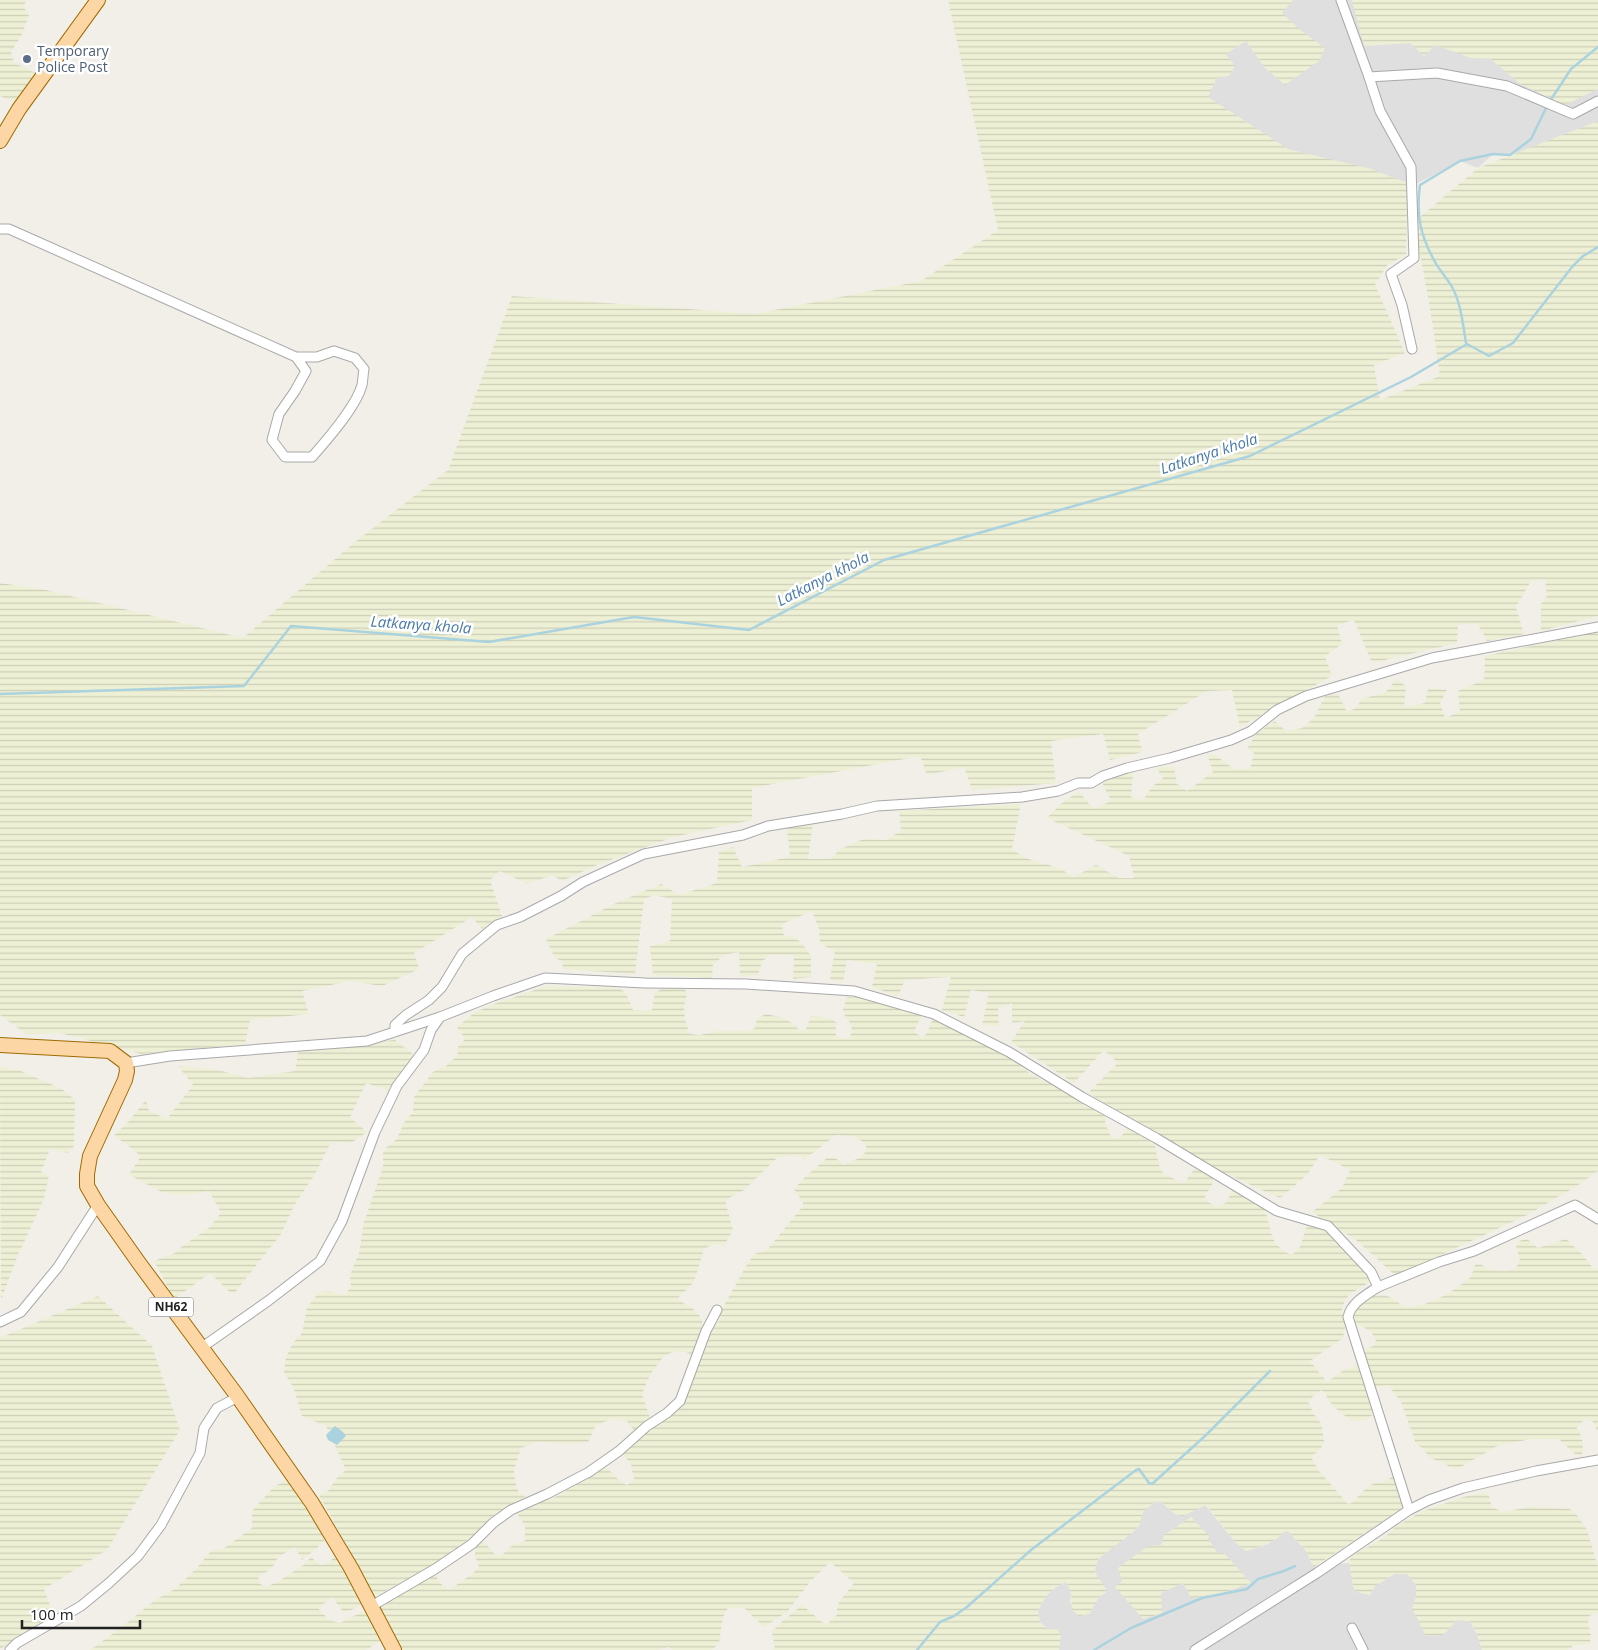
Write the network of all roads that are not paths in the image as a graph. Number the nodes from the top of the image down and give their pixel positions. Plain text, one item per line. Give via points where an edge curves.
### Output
1 (98, 0) edge
2 (1341, 0) edge
3 (1369, 77) junction
4 (1598, 101) edge
5 (0, 141) edge
6 (0, 229) edge
7 (1412, 349) dead end
8 (296, 357) junction
9 (1598, 627) edge
10 (440, 1017) junction
11 (395, 1031) junction
12 (0, 1045) edge
13 (126, 1063) junction
14 (98, 1205) junction
15 (1598, 1219) edge
16 (1378, 1287) junction
17 (717, 1310) dead end
18 (0, 1322) edge
19 (201, 1348) junction
20 (238, 1397) junction
21 (1598, 1460) edge
22 (1409, 1510) junction
23 (370, 1607) junction
24 (1352, 1628) dead end
25 (10, 1650) edge
26 (394, 1650) edge
27 (1196, 1650) edge
28 (1363, 1650) edge

1 - 5 main road
2 - 3 street
3 - 4 street via 1437,73 1507,86 1573,114
3 - 7 street via 1380,112 1411,167 1414,258 1391,274 1402,304
6 - 8 street via 9,229
8 - 8 street via 317,357 334,351 355,358 364,369 362,385 353,403 312,457 285,457 272,440 279,414 306,371
9 - 11 street via 1432,658 1322,691 1277,710 1251,731 1231,740 1127,768 1091,783 1078,783 1058,791 1022,797 877,806 644,854 583,882 520,917 497,925 462,954 442,987 395,1025
10 - 11 street
10 - 16 street via 545,978 854,991 934,1014 1009,1052 1278,1211 1328,1226 1371,1272
10 - 19 street via 424,1050 397,1086 375,1132 342,1221 320,1261
11 - 13 street via 367,1041 170,1056
12 - 13 main road via 110,1051
13 - 14 main road, NH62 via 125,1080 90,1156 87,1186
14 - 18 street via 58,1267 21,1312
14 - 19 main road, NH62
15 - 16 street via 1575,1205 1474,1251
16 - 22 street via 1350,1309 1348,1316
17 - 23 street via 680,1401 668,1413 589,1472 511,1510 472,1544
19 - 20 main road, NH62
20 - 23 main road, NH62 via 312,1503
20 - 25 street via 217,1408 204,1428 200,1452 161,1525 138,1556 81,1606
21 - 22 street via 1463,1488
22 - 27 street via 1318,1573
23 - 26 main road, NH62
24 - 28 street

